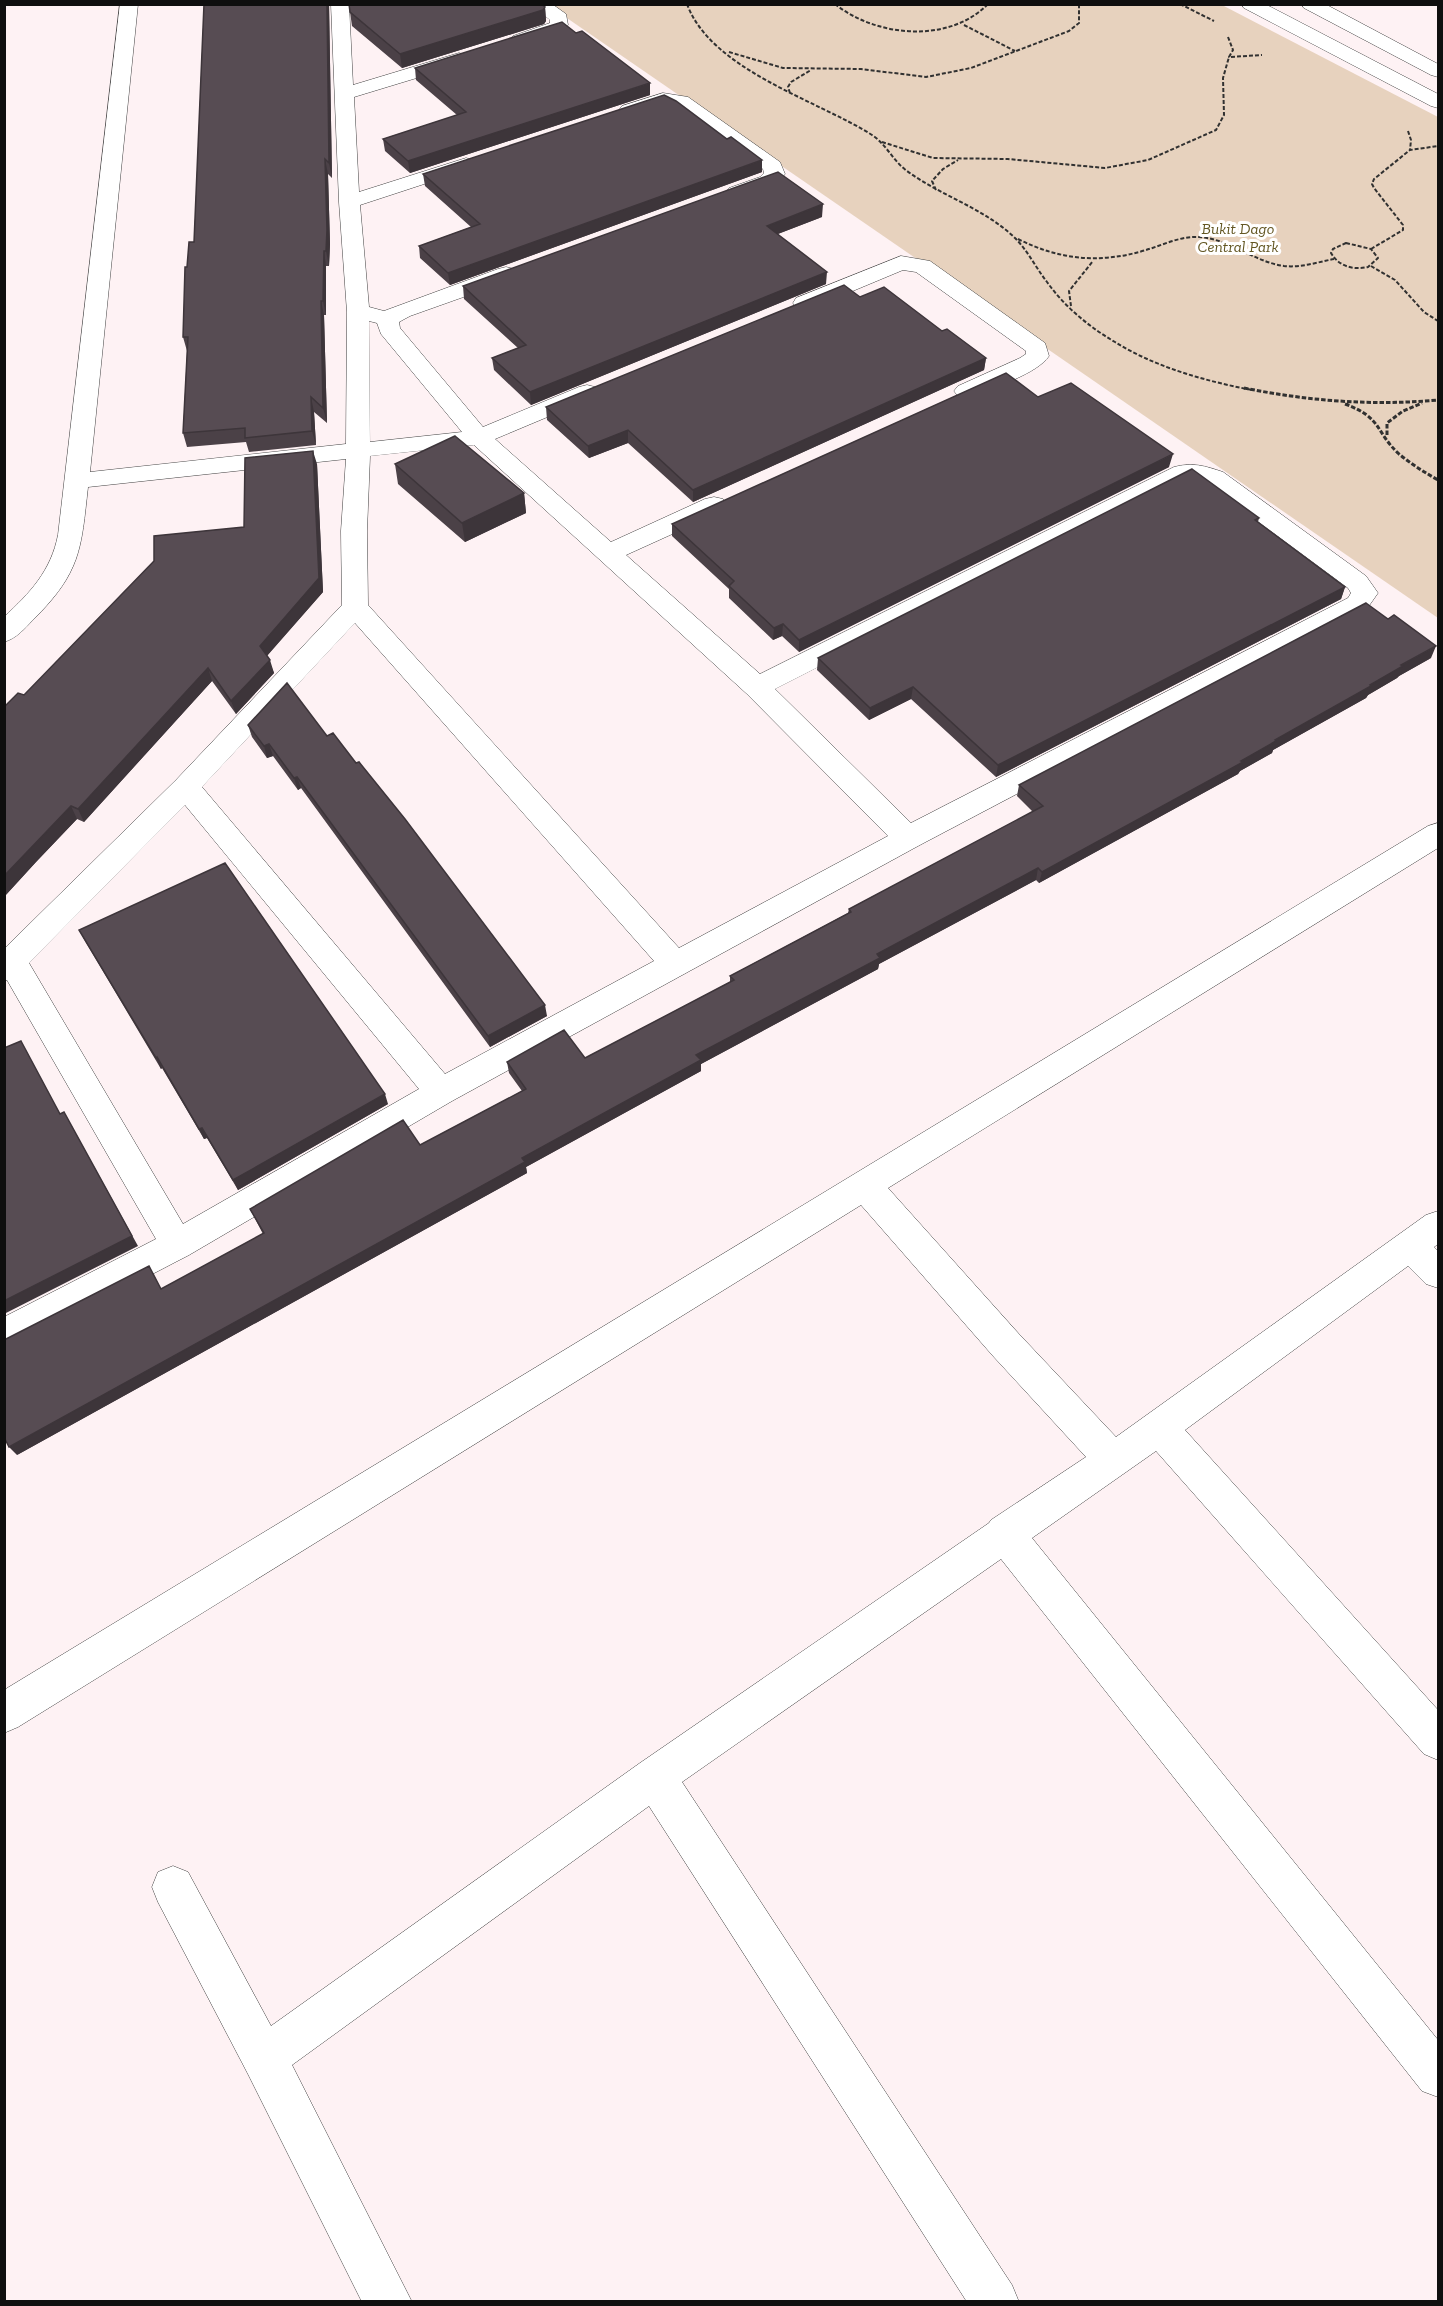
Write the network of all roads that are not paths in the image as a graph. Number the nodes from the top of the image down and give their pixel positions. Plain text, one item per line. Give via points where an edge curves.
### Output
1 (129, 4) edge
2 (340, 4) edge
3 (539, 4) edge
4 (1250, 4) edge
5 (1310, 4) edge
6 (508, 44) edge
7 (1438, 53) edge
8 (475, 54) edge
9 (1420, 61) junction
10 (1438, 70) edge
11 (343, 94) junction
12 (1438, 102) edge
13 (607, 118) edge
14 (483, 158) edge
15 (712, 201) edge
16 (349, 202) junction
17 (524, 268) edge
18 (358, 312) junction
19 (782, 312) edge
20 (387, 319) junction
21 (609, 383) edge
22 (942, 402) edge
23 (479, 437) junction
24 (358, 451) junction
25 (77, 482) junction
26 (738, 494) edge
27 (609, 553) junction
28 (355, 607) junction
29 (4, 633) edge
30 (757, 687) junction
31 (186, 787) junction
32 (1438, 834) edge
33 (908, 838) junction
34 (675, 964) junction
35 (8, 965) edge
36 (441, 1092) junction
37 (865, 1186) junction
38 (1438, 1225) edge
39 (177, 1245) junction
40 (1410, 1246) junction
41 (1438, 1273) edge
42 (4, 1335) edge
43 (1159, 1428) junction
44 (1112, 1459) junction
45 (1004, 1533) junction
46 (4, 1713) edge
47 (1438, 1740) edge
48 (654, 1777) junction
49 (173, 1887) dead end
50 (264, 2058) junction
51 (1438, 2075) edge
52 (388, 2301) edge
53 (995, 2301) edge

1 - 25 street
2 - 11 street
3 - 6 street via 559,18 559,25
4 - 12 street
5 - 9 street
7 - 9 street
8 - 11 street
9 - 10 street
11 - 16 street
13 - 15 street via 663,99 681,101 773,166 775,174 767,181
14 - 16 street
16 - 18 street
17 - 20 street
18 - 20 street
18 - 24 street
19 - 22 street via 901,263 911,263 922,266 1037,348 1038,356 1028,363
20 - 23 street via 389,329
21 - 23 street
23 - 24 street
23 - 27 street
24 - 25 street
24 - 28 street
25 - 29 street via 63,565
26 - 27 street
27 - 30 street
28 - 31 street
28 - 34 street
30 - 33 street
30 - 33 street via 1183,472 1197,471 1214,477 1358,582 1365,593 1357,604
31 - 35 street
31 - 36 street
32 - 37 street
33 - 34 street
34 - 36 street
35 - 39 street
36 - 39 street
37 - 44 street
37 - 46 street
38 - 40 street
39 - 42 street
40 - 41 street
40 - 43 street
43 - 44 street
43 - 47 street
44 - 45 street
45 - 48 street
45 - 51 street
48 - 50 street
48 - 53 street
49 - 50 street
50 - 52 street

